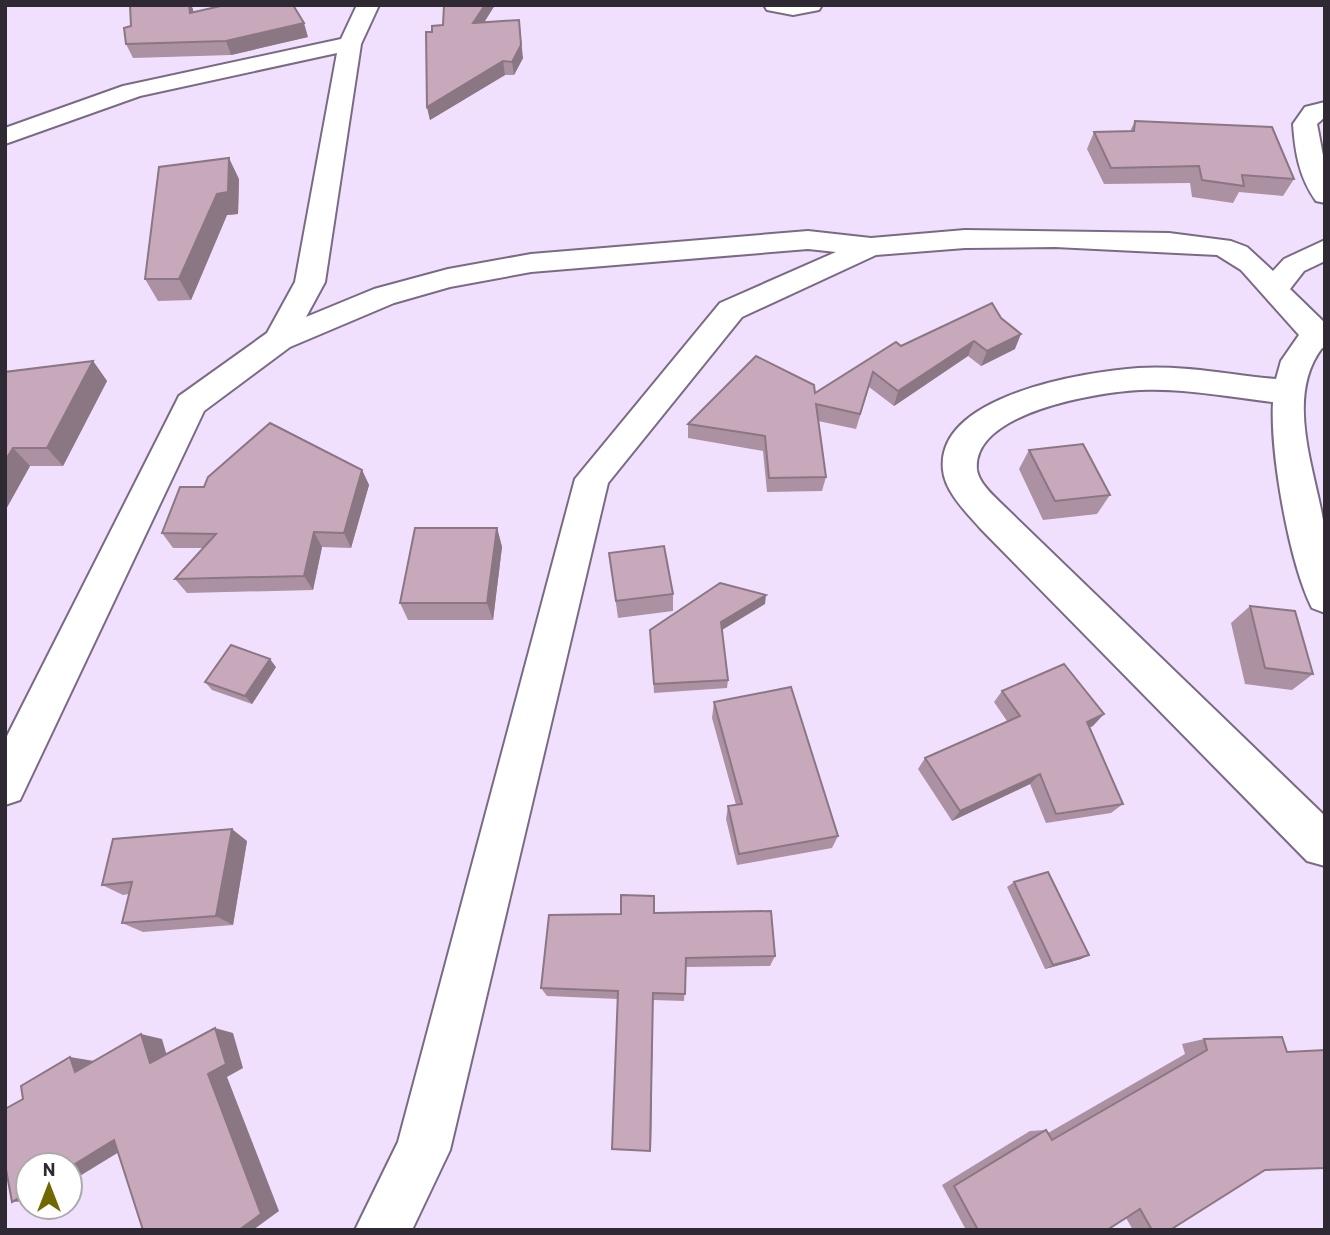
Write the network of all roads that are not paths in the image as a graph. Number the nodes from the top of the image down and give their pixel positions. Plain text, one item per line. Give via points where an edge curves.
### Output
1 (368, 5) edge
2 (775, 5) edge
3 (810, 5) edge
4 (350, 44) junction
5 (1325, 109) edge
6 (5, 137) edge
7 (1325, 195) edge
8 (871, 247) junction
9 (1325, 248) edge
10 (1274, 289) junction
11 (1320, 337) edge
12 (279, 340) junction
13 (1289, 392) junction
14 (1325, 597) edge
15 (5, 785) edge
16 (1324, 843) edge
17 (383, 1230) edge

1 - 4 street
2 - 3 street via 793,9
4 - 6 street via 178,79 44,119
4 - 12 street via 310,282
5 - 7 street via 1314,112 1305,124 1308,158
8 - 10 street via 964,239 1221,247 1237,254
8 - 12 street via 808,240 531,263 448,278 384,296
8 - 17 street via 731,310 592,479 423,1150
9 - 10 street via 1294,265
10 - 11 street
11 - 13 street via 1296,363
12 - 15 street via 191,404
13 - 14 street via 1289,436
13 - 16 street via 1160,379 1074,388 989,418 972,433 960,454 960,471 993,518

